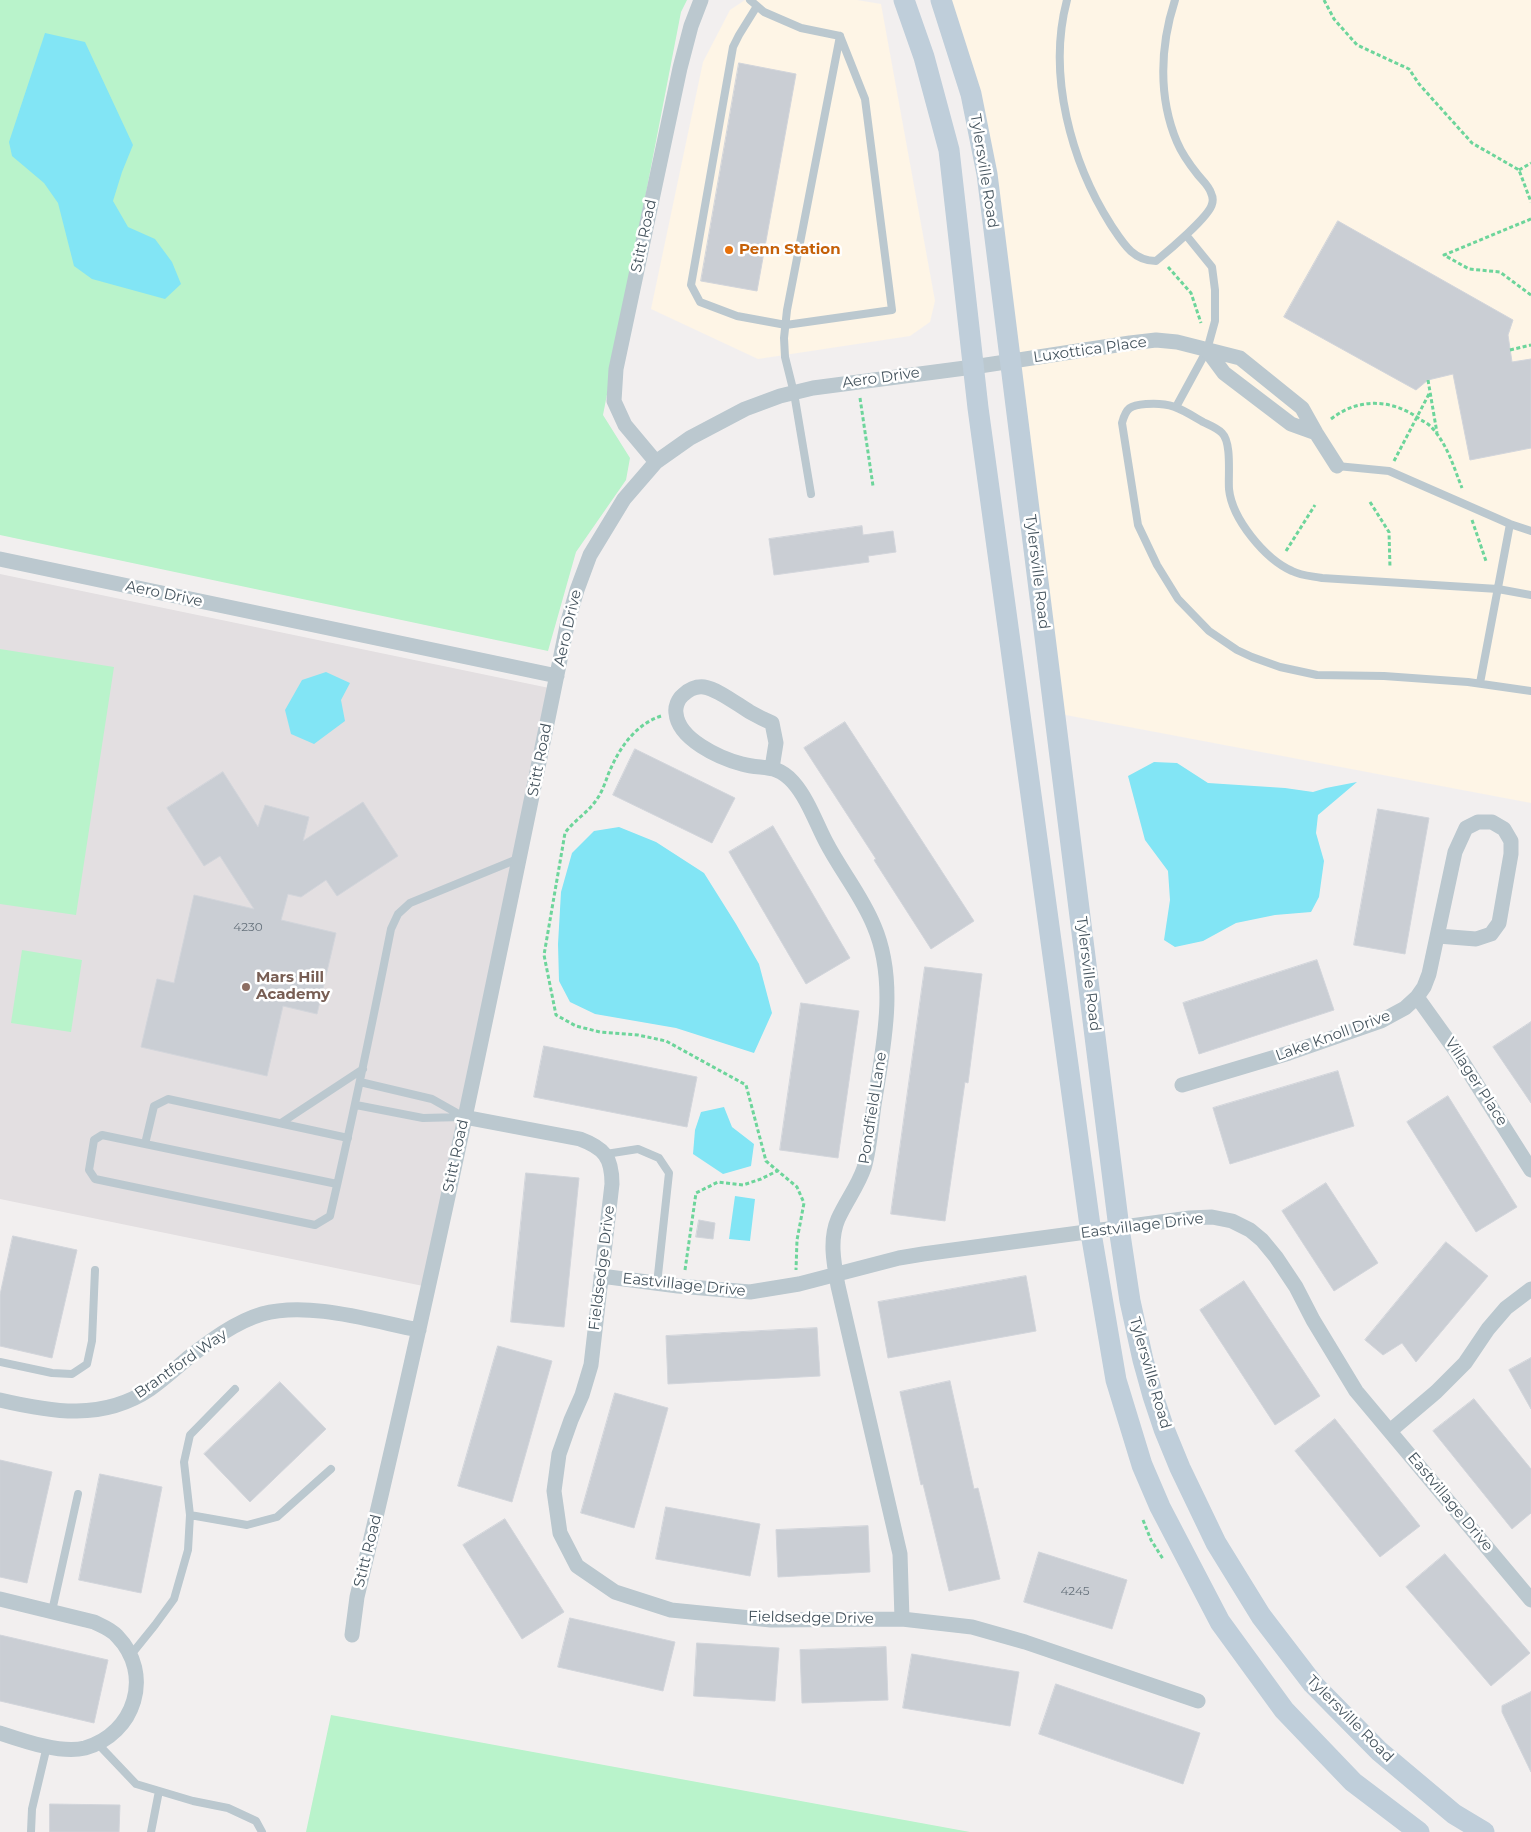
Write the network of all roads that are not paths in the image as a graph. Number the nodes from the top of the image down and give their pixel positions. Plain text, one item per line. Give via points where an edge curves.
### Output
1 (701, 0) edge
2 (750, 0) edge
3 (904, 0) edge
4 (941, 0) edge
5 (1067, 0) edge
6 (1175, 0) edge
7 (757, 6) junction
8 (840, 36) junction
9 (1186, 235) junction
10 (786, 325) junction
11 (1207, 350) junction
12 (1011, 361) junction
13 (973, 368) junction
14 (794, 392) junction
15 (1176, 407) junction
16 (1316, 433) junction
17 (656, 462) junction
18 (1337, 466) joint
19 (811, 494) dead end
20 (1510, 524) junction
21 (1531, 531) edge
22 (0, 559) edge
23 (1498, 589) junction
24 (1531, 595) edge
25 (557, 676) junction
26 (1480, 683) junction
27 (1531, 691) edge
28 (772, 768) junction
29 (520, 857) junction
30 (1438, 936) junction
31 (1417, 997) junction
32 (363, 1069) junction
33 (360, 1082) junction
34 (1182, 1085) dead end
35 (356, 1105) junction
36 (464, 1117) junction
37 (281, 1123) junction
38 (348, 1138) junction
39 (145, 1144) junction
40 (606, 1154) junction
41 (1531, 1170) edge
42 (337, 1184) junction
43 (1119, 1228) junction
44 (1091, 1233) junction
45 (95, 1270) dead end
46 (601, 1276) junction
47 (836, 1276) junction
48 (657, 1284) junction
49 (1531, 1289) edge
50 (419, 1330) junction
51 (0, 1362) edge
52 (236, 1389) dead end
53 (0, 1400) edge
54 (1390, 1431) junction
55 (331, 1469) dead end
56 (78, 1494) dead end
57 (190, 1515) junction
58 (0, 1598) edge
59 (1531, 1600) edge
60 (52, 1611) junction
61 (902, 1619) junction
62 (352, 1635) dead end
63 (130, 1656) junction
64 (1198, 1701) dead end
65 (0, 1734) edge
66 (97, 1743) junction
67 (47, 1746) junction
68 (160, 1791) junction
69 (31, 1832) edge
70 (151, 1832) edge
71 (262, 1832) edge
72 (1418, 1832) edge
73 (1484, 1832) edge

1 - 17 street, Stitt Road via 680,68 616,369 614,401 625,425
2 - 7 lane
3 - 13 main road, Tylersville Road via 924,57 949,150
4 - 12 main road, Tylersville Road via 971,94 986,174
5 - 9 lane via 1060,66 1064,102 1084,174 1098,204 1121,240 1137,257 1147,261 1156,261
6 - 9 lane via 1168,18 1164,49 1163,86 1168,116 1177,143 1211,192 1213,200 1212,207
7 - 8 lane via 801,28
7 - 10 lane via 733,47 691,285 700,302 737,316
8 - 10 lane
8 - 10 lane via 865,99 892,310
9 - 11 lane via 1212,267 1215,321
10 - 14 lane via 785,357
11 - 12 street, Luxottica Place via 1156,340
11 - 15 lane
11 - 16 street via 1224,373 1291,424
11 - 16 street, Luxottica Place via 1240,358 1302,408
12 - 13 street, Luxottica Place
12 - 43 main road, Tylersville Road
13 - 14 street, Aero Drive
13 - 44 main road, Tylersville Road
14 - 17 street, Aero Drive via 745,408 690,438
14 - 19 lane
15 - 23 lane via 1222,433 1228,441 1229,492 1237,516 1255,541 1291,571 1322,578
15 - 26 lane via 1161,403 1134,405 1125,412 1122,423 1138,525 1178,599 1209,631 1252,657 1317,675
16 - 18 street, Luxottica Place
17 - 25 street, Aero Drive via 624,499 590,555 574,597
18 - 20 lane via 1388,470
20 - 21 lane
20 - 23 lane
22 - 25 street, Aero Drive
23 - 24 lane
23 - 26 lane
25 - 29 street, Stitt Road
26 - 27 lane
28 - 28 street, Pondfield Lane via 776,742 772,723 705,687 692,688 681,697 675,709 676,723 684,734 732,761
28 - 47 street, Pondfield Lane via 784,774 801,793 862,902 875,927 887,980 881,1062 867,1157 834,1232
29 - 32 lane via 410,903 398,914 391,930
29 - 36 street, Stitt Road
30 - 30 street, Lake Knoll Drive via 1455,852 1466,828 1478,822 1492,822 1504,829 1511,841 1499,923 1491,934 1476,939
30 - 31 street, Lake Knoll Drive via 1429,974
31 - 34 street, Lake Knoll Drive via 1381,1021
31 - 41 street, Villager Place
32 - 33 lane
32 - 37 lane
33 - 35 lane
33 - 36 lane via 432,1099
35 - 36 lane via 423,1118
35 - 38 lane
36 - 40 street via 580,1138
36 - 50 street, Stitt Road
37 - 38 lane
37 - 39 lane via 168,1099 154,1106
38 - 42 lane
39 - 42 lane
39 - 42 lane via 102,1135 94,1140 89,1170 95,1179 315,1225 330,1216
40 - 46 street, Fieldsedge Drive via 612,1169 612,1184
40 - 48 lane via 638,1149 659,1158 669,1173
43 - 44 street, Eastvillage Drive
43 - 54 street, Eastvillage Drive via 1212,1217 1232,1221 1250,1230 1276,1256 1356,1391
43 - 73 main road, Tylersville Road via 1143,1360 1164,1429 1216,1543 1261,1616 1313,1684 1379,1750 1454,1814
44 - 47 street, Eastvillage Drive via 899,1258
44 - 72 main road, Tylersville Road via 1116,1380 1142,1466 1220,1622 1284,1710 1353,1782
45 - 51 lane via 92,1341 87,1364 72,1374
46 - 48 street, Eastvillage Drive
46 - 61 street, Fieldsedge Drive via 591,1365 559,1454 554,1491 560,1533 577,1566 615,1592 671,1610 772,1620
47 - 48 street, Eastvillage Drive via 750,1292
47 - 61 street, Pondfield Lane via 900,1554
49 - 54 street via 1506,1308 1465,1363
50 - 53 street, Brantford Way via 321,1311 278,1311 250,1319 226,1331 149,1390 126,1402 88,1412 61,1412
50 - 62 street, Stitt Road via 357,1597
52 - 57 lane via 190,1435 184,1462
54 - 59 street, Eastvillage Drive
55 - 57 lane via 277,1517 247,1525
56 - 60 lane
57 - 63 lane via 188,1550 174,1599
58 - 60 street
60 - 63 street via 106,1627 116,1635
61 - 64 street, Fieldsedge Drive via 972,1627
63 - 66 street via 136,1682 132,1707 119,1728
65 - 67 street
66 - 67 street via 73,1750
66 - 68 lane via 136,1784
67 - 69 lane via 32,1809
68 - 70 lane
68 - 71 lane via 228,1808 256,1821

